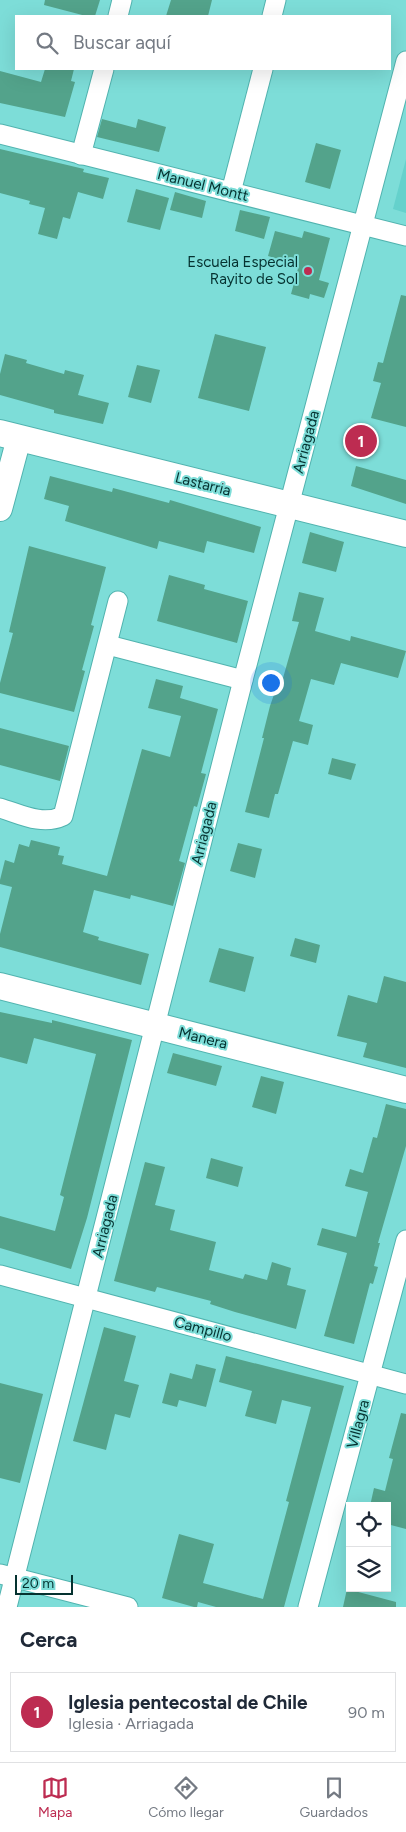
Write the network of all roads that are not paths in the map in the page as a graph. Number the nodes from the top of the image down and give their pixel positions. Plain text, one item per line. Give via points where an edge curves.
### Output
1 (122, 0) edge
2 (276, 0) edge
3 (118, 15) edge
4 (272, 15) edge
5 (400, 63) edge
6 (104, 70) edge
7 (263, 70) edge
8 (0, 134) edge
9 (80, 155) junction
10 (231, 192) junction
11 (362, 225) junction
12 (406, 236) edge
13 (9, 436) edge
14 (290, 505) junction
15 (0, 509) edge
16 (406, 534) edge
17 (118, 601) dead end
18 (108, 645) junction
19 (243, 680) junction
20 (0, 808) edge
21 (0, 986) edge
22 (156, 1026) junction
23 (406, 1090) edge
24 (406, 1240) edge
25 (0, 1275) edge
26 (87, 1298) junction
27 (371, 1374) junction
28 (406, 1384) edge
29 (7, 1576) edge
30 (7, 1607) edge
31 (128, 1607) edge
32 (308, 1607) edge

1 - 3 street
2 - 4 street
5 - 11 street, Arriagada
6 - 9 street
7 - 10 street
8 - 9 street, Manuel Montt
9 - 10 street, Manuel Montt
10 - 11 street, Manuel Montt
11 - 12 street, Manuel Montt
11 - 14 street, Arriagada
13 - 14 main road, Lastarria
13 - 15 street
14 - 16 main road, Lastarria
14 - 19 street, Arriagada
17 - 18 street
18 - 19 street
18 - 20 street via 63,816 42,821
19 - 22 street, Arriagada
21 - 22 main road, Manera
22 - 23 main road, Manera
22 - 26 street, Arriagada
24 - 27 street, Villagra
25 - 26 street, Campillo
26 - 27 street, Campillo
26 - 29 street, Arriagada
27 - 28 street, Campillo
27 - 32 street, Villagra
29 - 30 street, Arriagada
29 - 31 street

